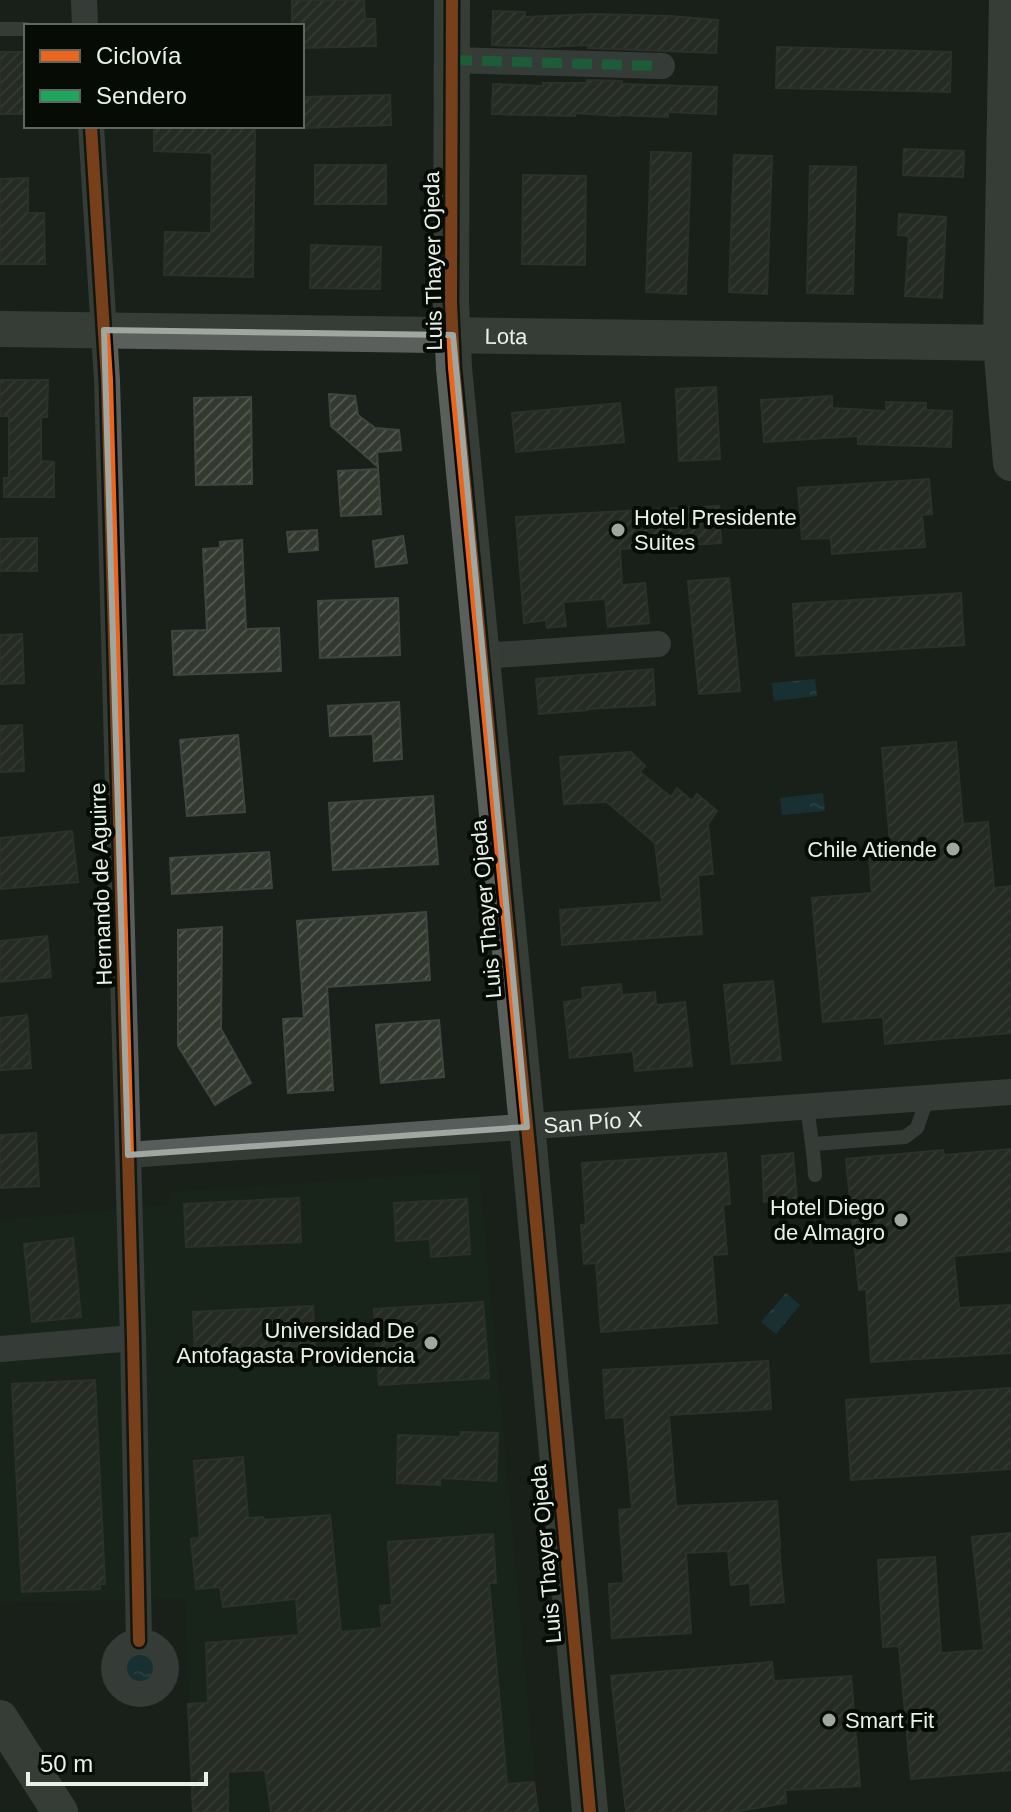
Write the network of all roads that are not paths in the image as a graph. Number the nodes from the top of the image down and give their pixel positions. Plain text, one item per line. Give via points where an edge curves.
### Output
1 (84, 0) edge
2 (452, 0) edge
3 (1007, 0) edge
4 (85, 24) edge
5 (0, 29) edge
6 (24, 29) edge
7 (452, 60) junction
8 (662, 66) dead end
9 (91, 128) edge
10 (0, 329) edge
11 (104, 330) junction
12 (453, 335) junction
13 (1006, 343) edge
14 (1011, 463) edge
15 (658, 644) dead end
16 (482, 656) junction
17 (1011, 1092) edge
18 (927, 1099) junction
19 (807, 1107) junction
20 (527, 1127) junction
21 (814, 1144) junction
22 (128, 1155) junction
23 (815, 1175) dead end
24 (133, 1338) junction
25 (0, 1349) edge
26 (139, 1641) dead end
27 (0, 1718) edge
28 (60, 1812) edge
29 (590, 1812) edge

1 - 4 street
2 - 7 street, Luis Thayer Ojeda
3 - 13 street
5 - 6 lane
7 - 8 street
7 - 12 street, Luis Thayer Ojeda
9 - 11 street, Hernando de Aguirre
10 - 11 street, Lota
11 - 12 street, Lota
11 - 22 street, Hernando de Aguirre
12 - 13 street, Lota
12 - 16 street, Luis Thayer Ojeda
13 - 14 street
15 - 16 street
16 - 20 street, Luis Thayer Ojeda
17 - 18 street, San Pío X
18 - 19 street, San Pío X
18 - 21 lane via 917,1128 905,1137
19 - 20 street, San Pío X
19 - 21 lane
20 - 22 street, San Pío X
20 - 29 street, Luis Thayer Ojeda
21 - 23 lane
22 - 24 street, Hernando de Aguirre
24 - 25 street
24 - 26 street, Hernando de Aguirre
27 - 28 street

